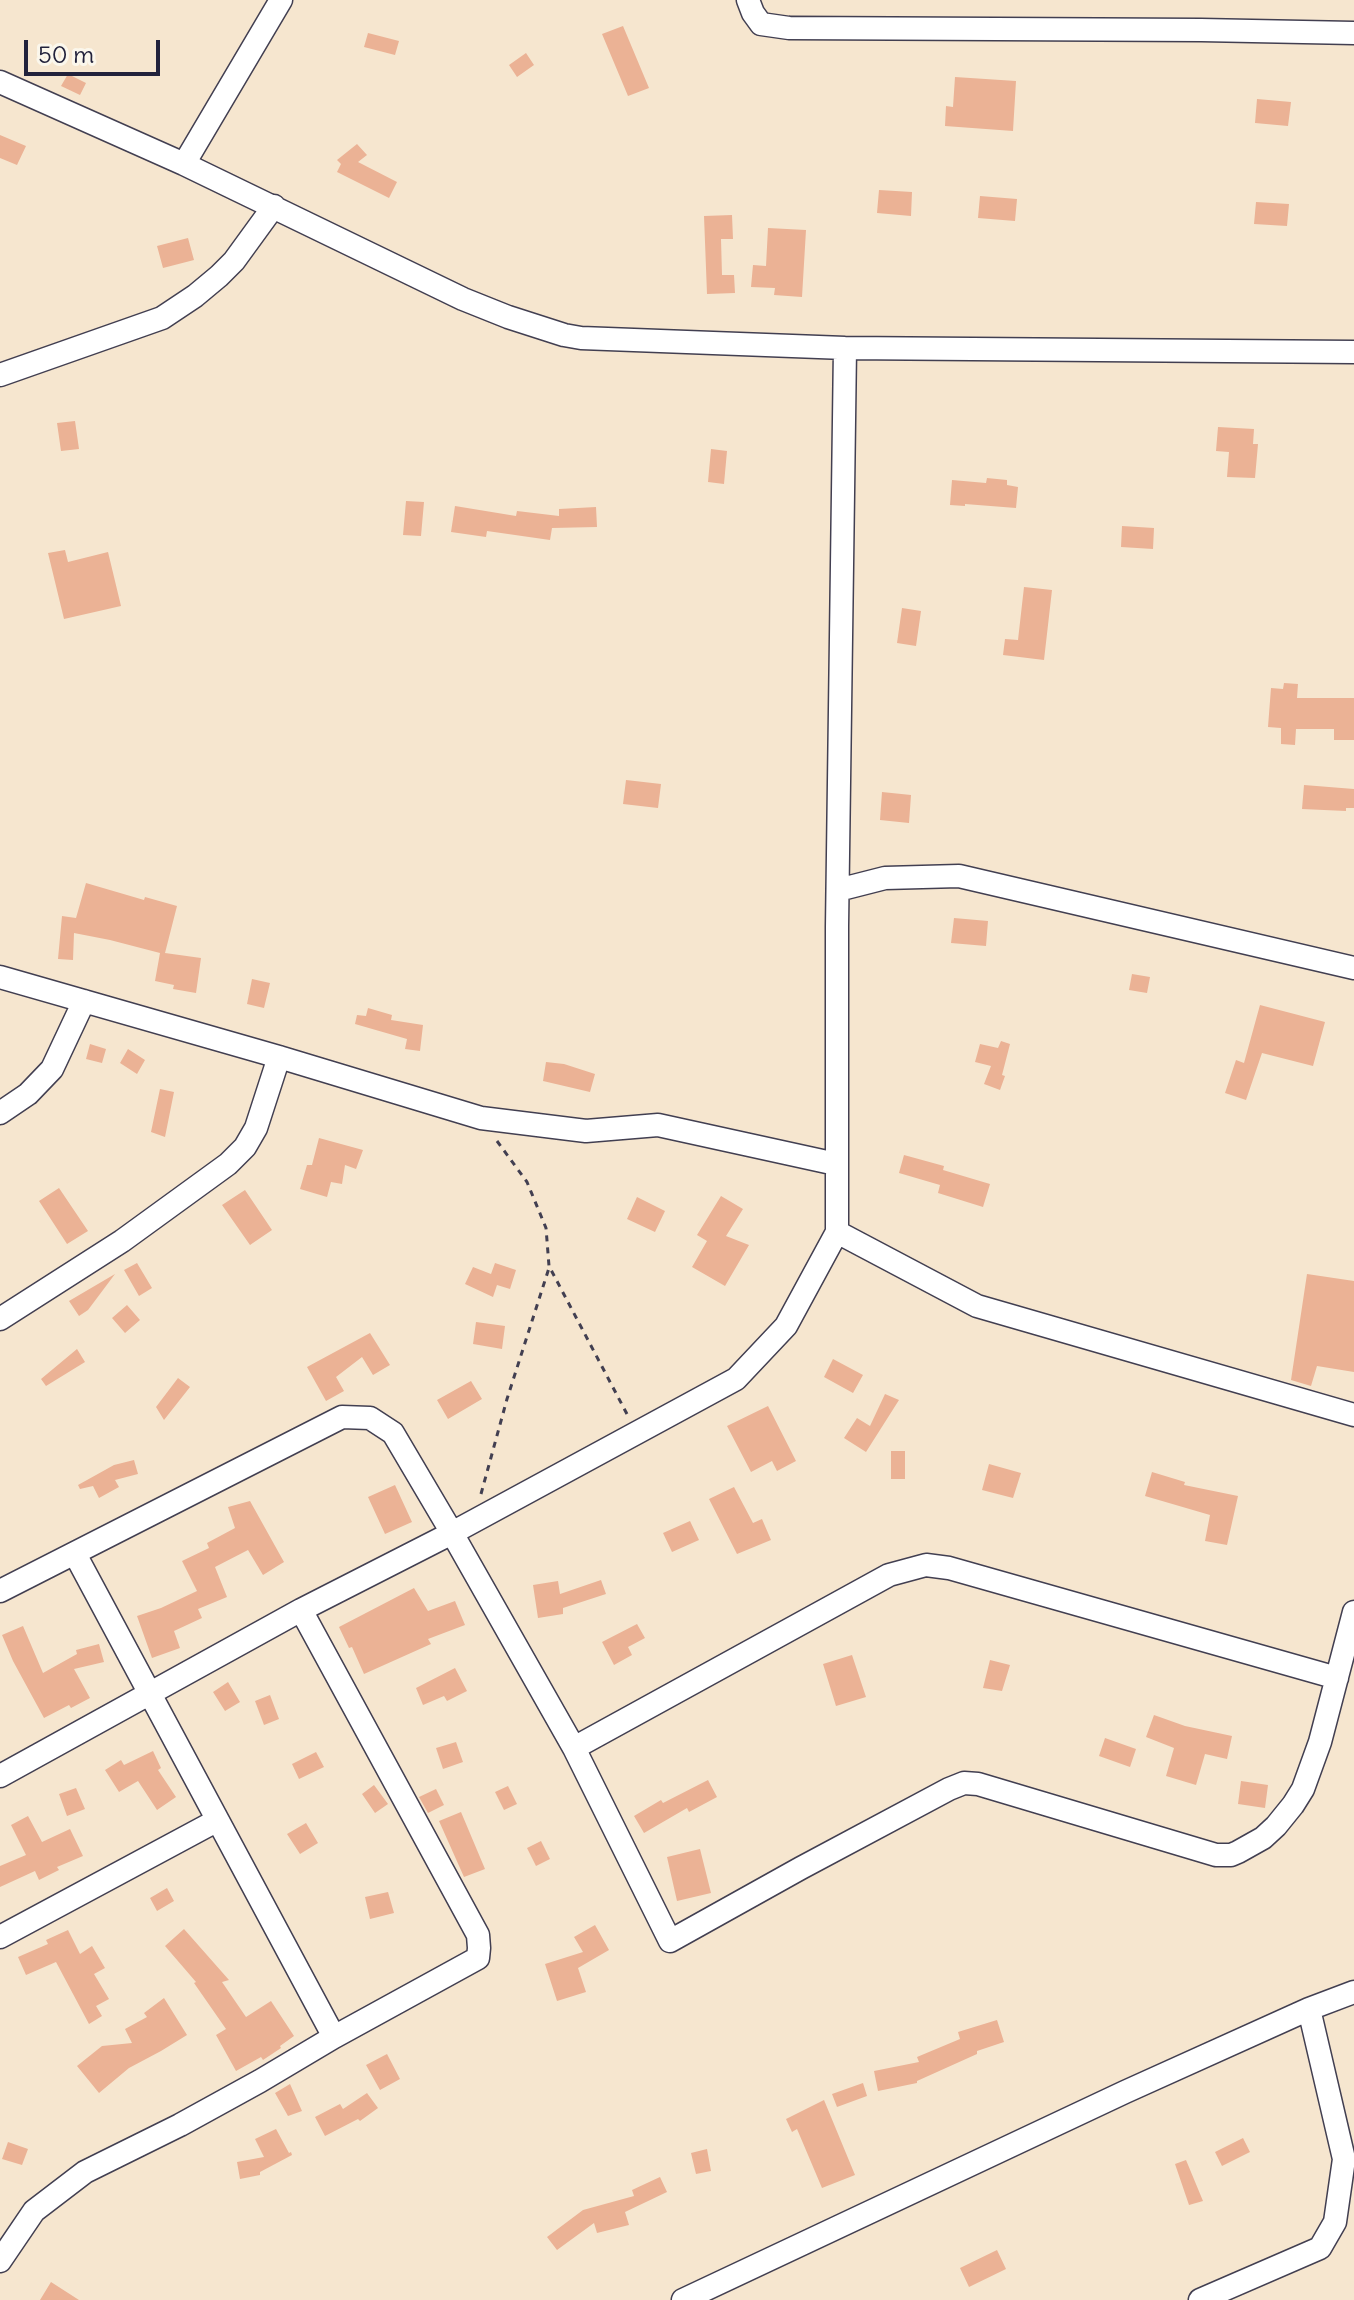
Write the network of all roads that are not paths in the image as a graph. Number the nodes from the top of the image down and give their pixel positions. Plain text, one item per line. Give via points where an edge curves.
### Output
1 (281, 0) edge
2 (748, 0) edge
3 (1354, 33) edge
4 (0, 82) edge
5 (184, 164) junction
6 (274, 206) junction
7 (845, 348) junction
8 (1354, 352) edge
9 (0, 375) edge
10 (838, 890) junction
11 (1354, 968) edge
12 (0, 977) edge
13 (84, 1001) junction
14 (279, 1057) junction
15 (0, 1113) edge
16 (836, 1164) junction
17 (837, 1232) junction
18 (0, 1319) edge
19 (1354, 1415) edge
20 (452, 1533) junction
21 (75, 1554) junction
22 (0, 1591) edge
23 (301, 1610) junction
24 (1354, 1612) edge
25 (1337, 1678) junction
26 (151, 1694) junction
27 (574, 1748) junction
28 (0, 1776) edge
29 (216, 1821) junction
30 (0, 1937) edge
31 (1354, 1992) edge
32 (1309, 2009) junction
33 (334, 2037) junction
34 (0, 2261) edge
35 (683, 2300) edge
36 (1200, 2300) edge

1 - 5 street
2 - 3 street via 761,24 789,28
4 - 5 street
5 - 6 street
6 - 7 street via 463,299 564,335
6 - 9 street via 219,276 162,318
7 - 8 street
7 - 10 street
10 - 11 street via 885,878 959,876
10 - 16 street
12 - 13 street
13 - 14 street
13 - 15 street via 52,1069
14 - 16 street via 481,1118 586,1131 658,1125
14 - 18 street via 256,1128 228,1164 122,1241
16 - 17 street
17 - 19 street via 977,1306
17 - 20 street via 786,1326 736,1379
20 - 21 street via 393,1433 370,1418 342,1417
20 - 23 street
20 - 27 street
21 - 22 street
21 - 26 street
23 - 26 street
23 - 33 street via 479,1942 477,1960
24 - 25 street
25 - 27 street via 926,1565 889,1575
25 - 27 street via 1303,1789 1263,1838 1231,1855 964,1783 670,1941
26 - 28 street
26 - 29 street
29 - 30 street
29 - 33 street
31 - 32 street
32 - 35 street
32 - 36 street via 1344,2159 1335,2222 1320,2248
33 - 34 street via 85,2172 34,2211

